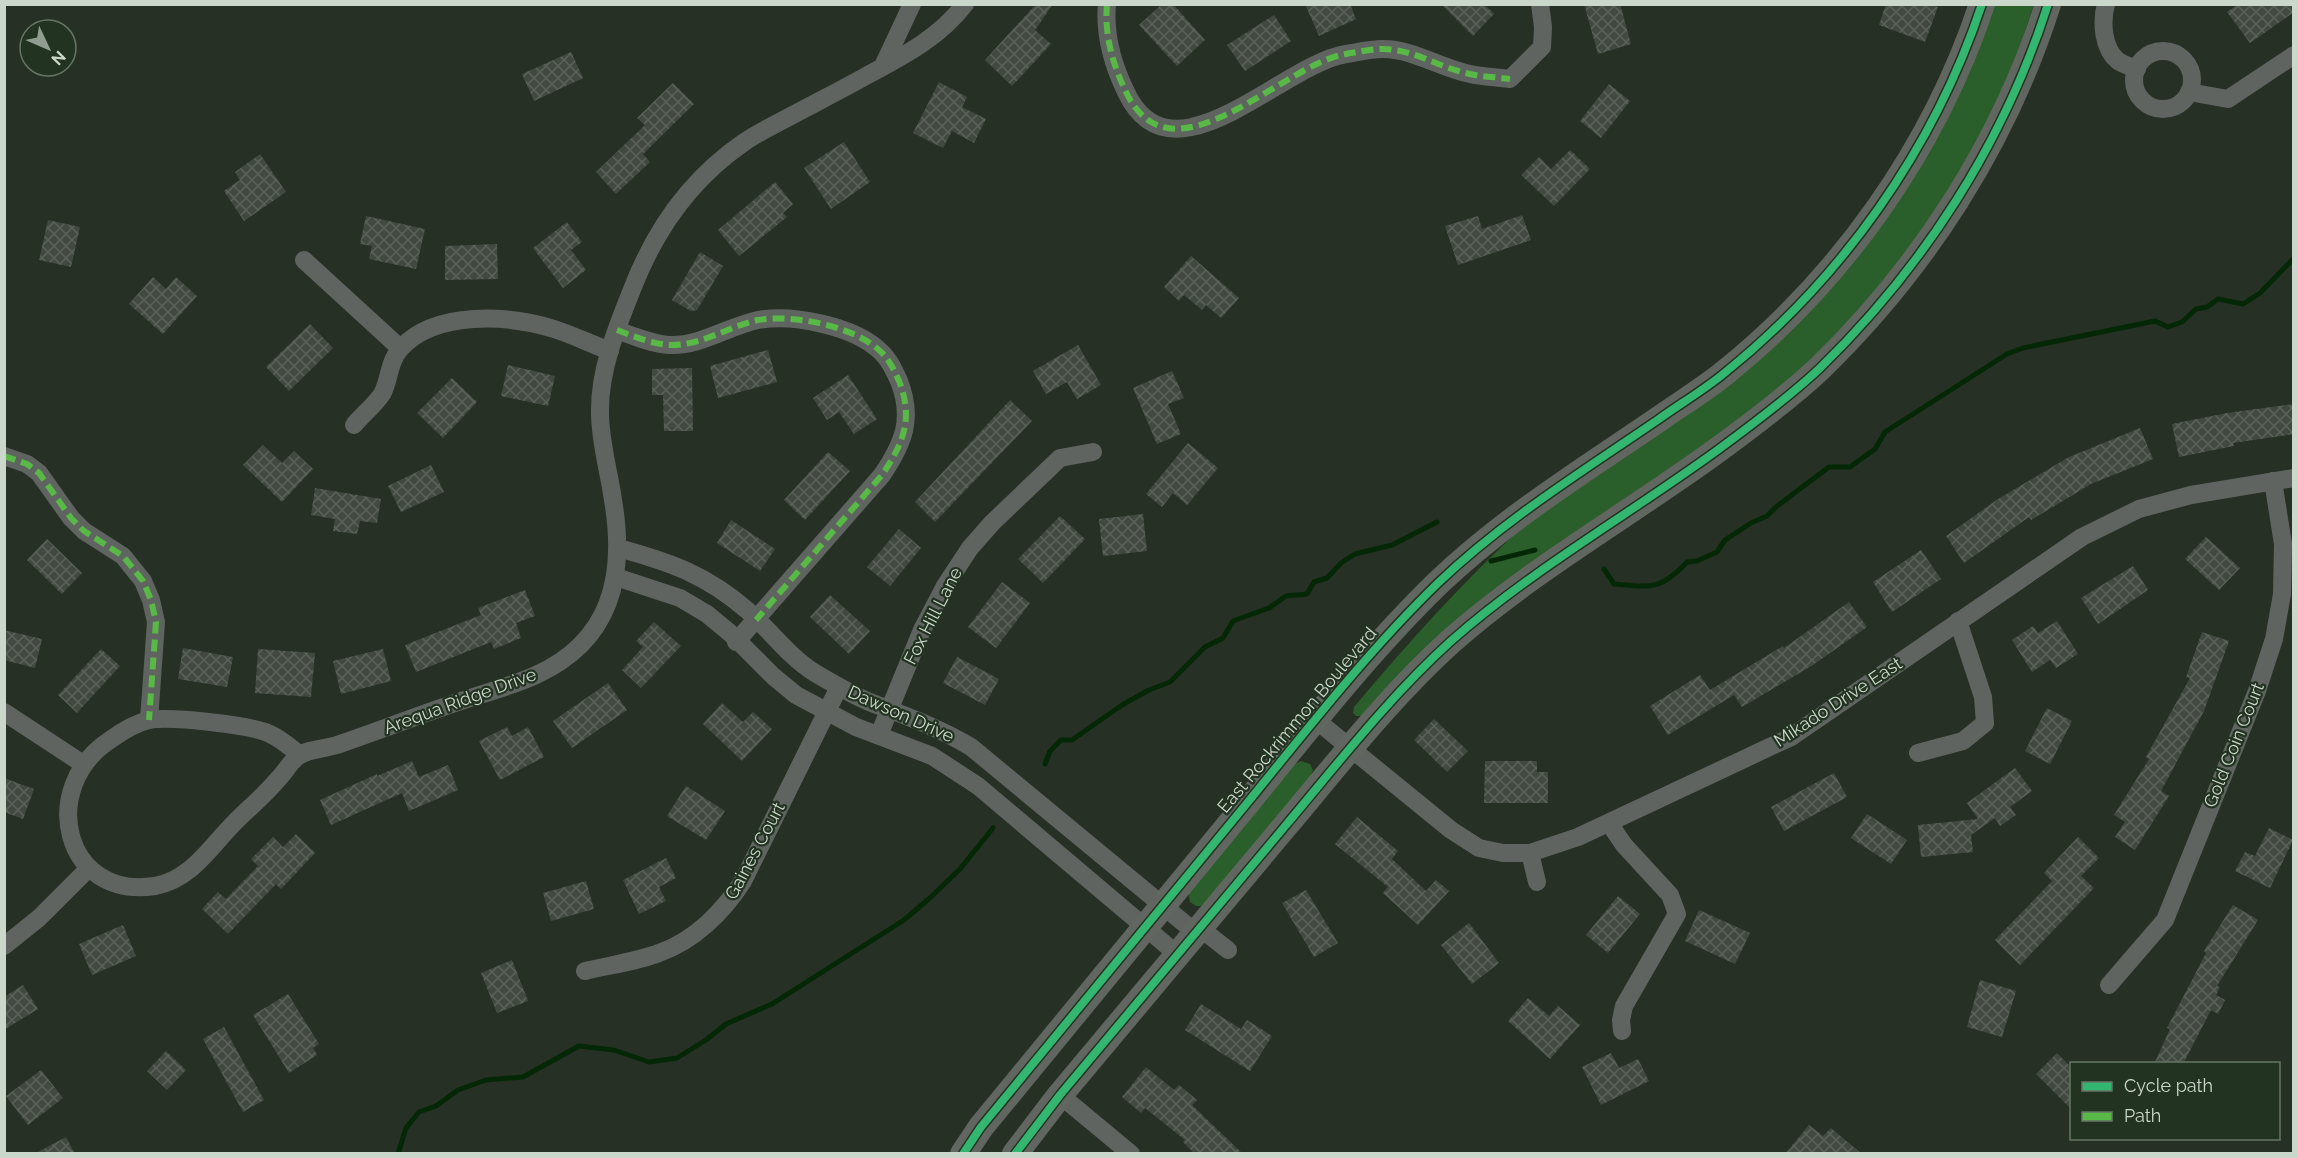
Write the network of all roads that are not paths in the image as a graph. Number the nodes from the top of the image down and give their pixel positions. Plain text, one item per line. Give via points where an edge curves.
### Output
1 (912, 4) edge
2 (965, 4) edge
3 (1107, 4) edge
4 (1540, 4) edge
5 (1982, 4) edge
6 (2048, 4) edge
7 (2106, 4) edge
8 (2294, 55) edge
9 (883, 66) junction
10 (2137, 69) junction
11 (2190, 92) junction
12 (304, 260) dead end
13 (617, 330) junction
14 (400, 348) junction
15 (610, 351) junction
16 (354, 425) dead end
17 (1092, 452) dead end
18 (4, 456) edge
19 (2294, 478) edge
20 (2273, 481) junction
21 (618, 548) junction
22 (616, 577) junction
23 (756, 620) junction
24 (1958, 621) junction
25 (736, 642) junction
26 (839, 687) junction
27 (889, 708) junction
28 (4, 712) edge
29 (826, 712) junction
30 (149, 720) junction
31 (1316, 720) junction
32 (879, 735) junction
33 (1350, 748) junction
34 (1918, 753) dead end
35 (298, 754) junction
36 (82, 764) junction
37 (1609, 823) junction
38 (1530, 853) junction
39 (89, 868) junction
40 (1537, 882) dead end
41 (1163, 905) junction
42 (1144, 927) junction
43 (1198, 930) junction
44 (4, 946) edge
45 (1228, 950) dead end
46 (1178, 955) junction
47 (585, 971) dead end
48 (2109, 985) dead end
49 (1622, 1031) dead end
50 (1060, 1095) junction
51 (963, 1154) edge
52 (1015, 1154) edge
53 (1131, 1154) edge

1 - 9 street
2 - 9 street, Arequa Ridge Drive via 923,45
3 - 4 street via 1105,21 1118,76 1130,102 1147,120 1166,129 1181,130 1214,121 1305,69 1343,54 1383,49 1404,52 1469,74 1510,79 1542,47
5 - 31 main road, East Rockrimmon Boulevard via 1954,78 1904,171 1873,216 1813,288 1767,336 1720,376 1546,494 1471,553 1387,635
6 - 33 main road via 1993,137 1946,217 1854,333 1815,372 1719,450 1497,603 1442,650
7 - 10 street via 2105,36 2109,50 2118,61
8 - 11 street via 2229,99
9 - 13 street, Arequa Ridge Drive via 745,141 714,165 662,225 646,254
10 - 11 street via 2135,85 2148,105 2172,108
10 - 11 street via 2153,53 2176,54 2190,69
12 - 14 street
13 - 15 street, Arequa Ridge Drive
13 - 23 street via 670,345 695,342 759,320 793,319 843,329 879,349 892,364 906,404 903,440 897,454
14 - 15 street via 420,333 465,319 527,323
14 - 16 street via 382,393
15 - 21 street, Arequa Ridge Drive via 601,381 600,415
17 - 27 street, Fox Hill Lane via 1060,458 970,548 922,630
18 - 30 street via 39,473 71,518 123,556 143,581 156,622
19 - 20 street, Mikado Drive East
20 - 24 street, Mikado Drive East via 2191,495 2139,509 2082,537
20 - 48 street, Gold Coin Court via 2283,544 2282,594 2274,639 2257,691 2164,920
21 - 22 street, Arequa Ridge Drive
21 - 23 street, Dawson Drive via 693,572 723,591
22 - 25 street, Dawson Drive via 680,598 707,614
22 - 35 street, Arequa Ridge Drive via 598,625 567,658 534,676 334,746
23 - 25 street
23 - 26 street, Dawson Drive via 812,671
24 - 34 street via 1983,697 1985,723 1963,741
24 - 37 street, Mikado Drive East via 1791,736
25 - 29 street, Dawson Drive via 796,695
26 - 27 street, Dawson Drive
26 - 29 street, Gaines Court
27 - 32 street, Fox Hill Lane
27 - 41 street, Dawson Drive via 945,731 971,747
28 - 36 street
29 - 32 street, Dawson Drive
29 - 47 street, Gaines Court via 729,904 709,923 659,953
30 - 35 street via 252,727 274,735
30 - 36 street via 113,737
31 - 33 street, Mikado Drive East
31 - 41 main road, East Rockrimmon Boulevard
32 - 42 street, Dawson Drive via 932,756 978,786
33 - 38 street, Mikado Drive East via 1479,848
33 - 43 main road
35 - 39 street via 198,863 178,878 158,885 130,887
36 - 39 street via 67,809 70,837
37 - 38 street, Mikado Drive East
37 - 49 street via 1670,895 1677,914 1624,1006
38 - 40 street
39 - 44 street via 39,918
41 - 42 main road, East Rockrimmon Boulevard
41 - 43 street, Dawson Drive
42 - 46 street, Dawson Drive
42 - 51 main road, East Rockrimmon Boulevard
43 - 45 street, Dawson Drive
43 - 46 main road
46 - 50 main road
50 - 52 main road
50 - 53 street

